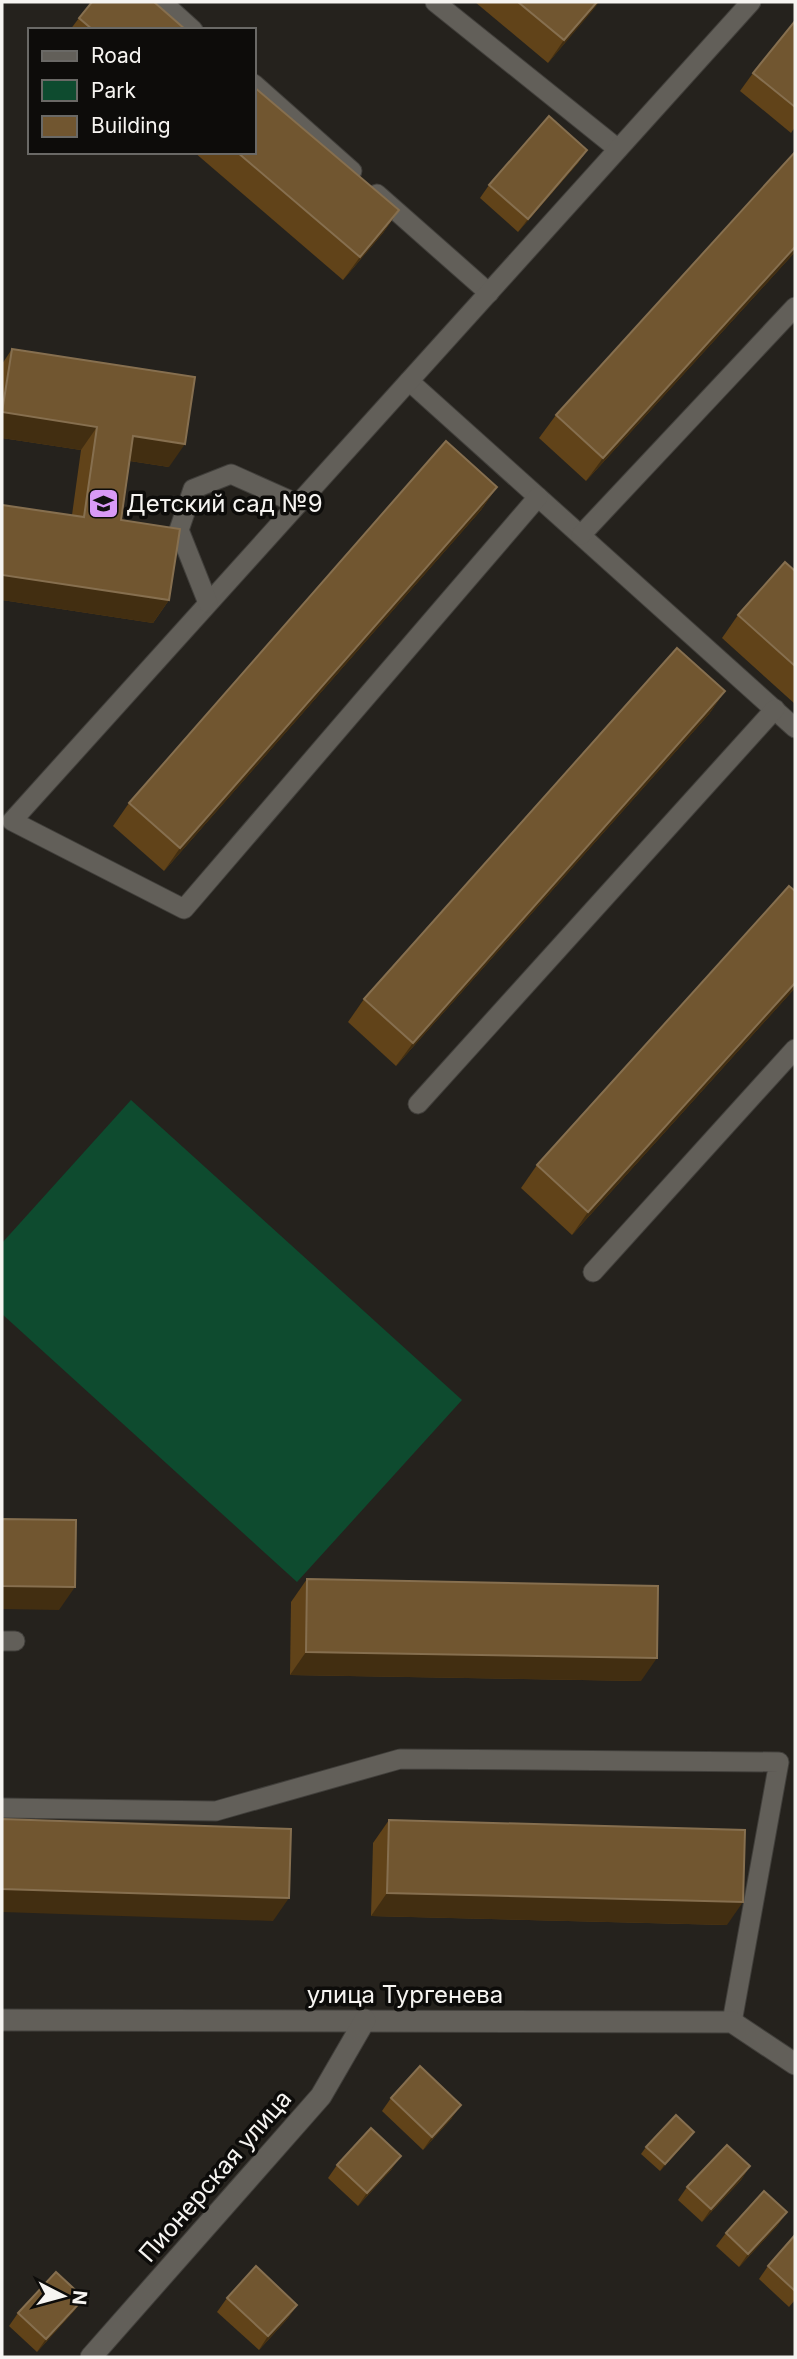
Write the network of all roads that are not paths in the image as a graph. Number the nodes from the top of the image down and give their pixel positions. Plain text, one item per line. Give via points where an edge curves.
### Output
1 (162, 2) edge
2 (435, 2) edge
3 (751, 2) edge
4 (191, 28) edge
5 (256, 86) edge
6 (618, 149) junction
7 (489, 293) junction
8 (795, 307) edge
9 (409, 381) junction
10 (538, 497) junction
11 (298, 504) junction
12 (581, 535) junction
13 (208, 603) junction
14 (775, 709) junction
15 (795, 728) edge
16 (795, 1049) edge
17 (418, 1104) dead end
18 (593, 1272) dead end
19 (787, 1763) edge
20 (2, 1808) edge
21 (2, 2020) edge
22 (365, 2020) junction
23 (732, 2022) junction
24 (795, 2064) edge
25 (92, 2357) edge

1 - 4 lane
2 - 6 lane
3 - 6 lane
5 - 7 lane
6 - 7 lane
7 - 9 lane
8 - 12 lane
9 - 10 lane
9 - 11 lane
10 - 12 lane
10 - 13 lane via 184,909 12,821
11 - 13 lane
11 - 13 lane via 231,474 193,489 179,530
12 - 14 lane
14 - 15 lane
14 - 17 lane
16 - 18 lane
19 - 20 lane via 400,1759 216,1811
19 - 23 lane
21 - 22 street, улица Тургенева
22 - 23 street, улица Тургенева
22 - 25 street, Пионерская улица via 321,2096
23 - 24 street

